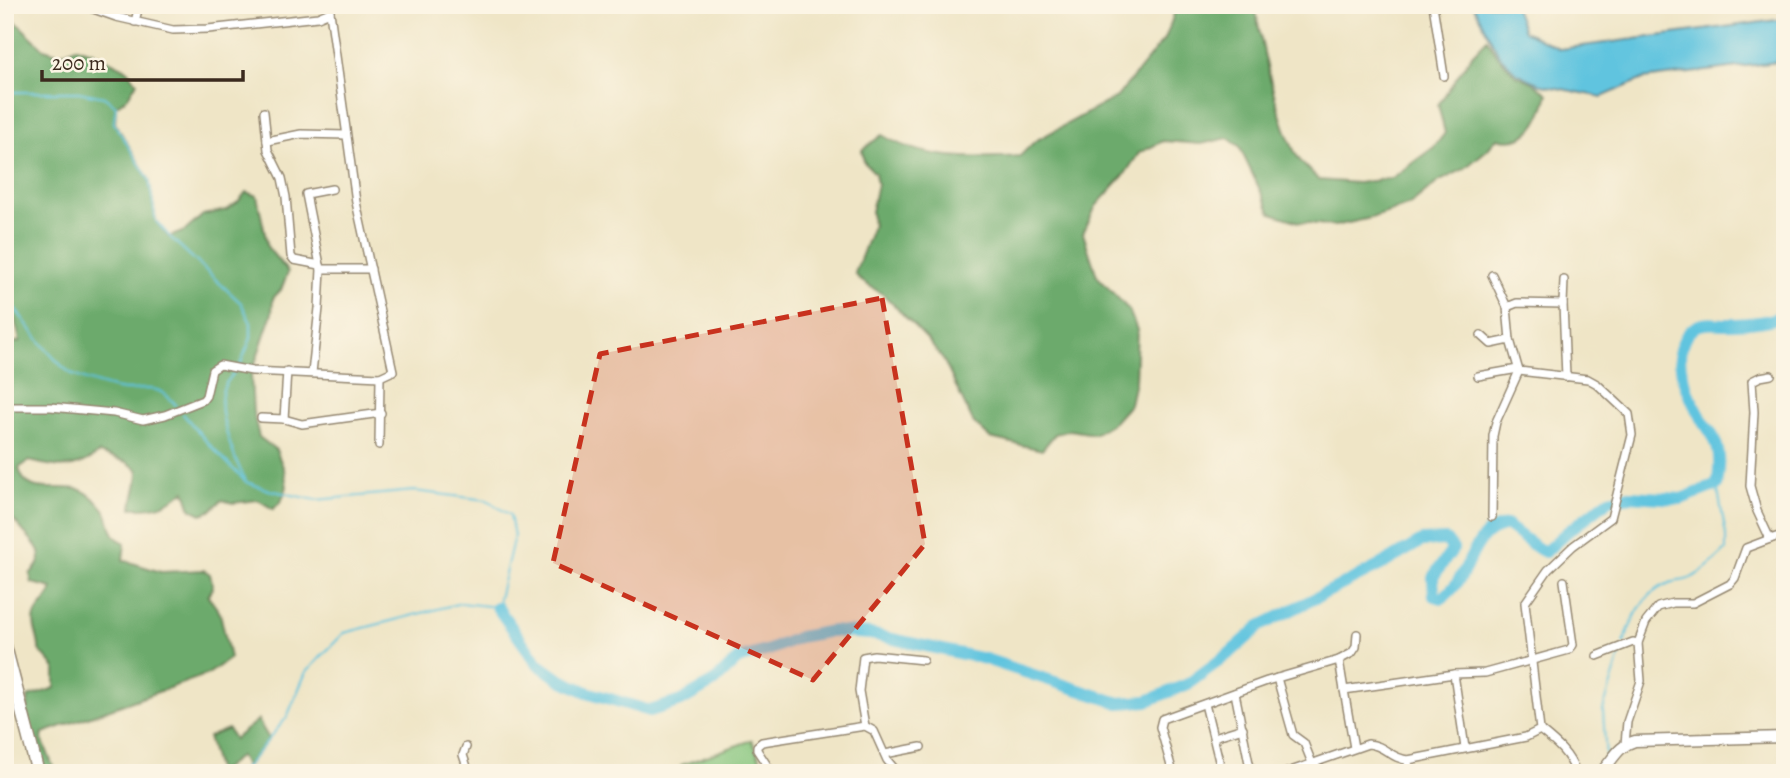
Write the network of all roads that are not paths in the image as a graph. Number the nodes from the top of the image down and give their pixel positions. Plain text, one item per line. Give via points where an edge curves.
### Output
1 (82, 5) edge
2 (139, 5) edge
3 (1433, 5) edge
4 (103, 9) edge
5 (330, 9) edge
6 (135, 22) junction
7 (1444, 76) dead end
8 (264, 112) dead end
9 (346, 135) junction
10 (267, 141) junction
11 (332, 189) dead end
12 (320, 267) junction
13 (371, 269) junction
14 (1492, 275) dead end
15 (1564, 280) dead end
16 (1563, 304) junction
17 (1507, 307) junction
18 (1481, 334) dead end
19 (1510, 340) junction
20 (1519, 370) junction
21 (287, 371) junction
22 (312, 373) junction
23 (1771, 375) dead end
24 (1478, 376) dead end
25 (380, 377) junction
26 (1566, 377) junction
27 (5, 407) edge
28 (381, 413) junction
29 (261, 418) dead end
30 (284, 419) junction
31 (380, 445) dead end
32 (1492, 517) dead end
33 (1785, 534) edge
34 (1770, 539) junction
35 (1564, 581) dead end
36 (1357, 634) dead end
37 (1638, 643) junction
38 (5, 646) edge
39 (1597, 656) dead end
40 (923, 660) dead end
41 (1339, 660) junction
42 (1533, 661) junction
43 (1454, 674) junction
44 (1277, 678) junction
45 (1344, 690) junction
46 (1235, 693) junction
47 (1205, 704) junction
48 (865, 726) junction
49 (1243, 728) junction
50 (1540, 730) junction
51 (1214, 737) junction
52 (1785, 737) edge
53 (1625, 744) junction
54 (466, 747) dead end
55 (921, 747) dead end
56 (1354, 748) junction
57 (1465, 748) junction
58 (885, 754) junction
59 (1408, 760) junction
60 (1312, 763) junction
61 (38, 773) edge
62 (469, 773) edge
63 (772, 773) edge
64 (898, 773) edge
65 (1173, 773) edge
66 (1222, 773) edge
67 (1251, 773) edge
68 (1285, 773) edge
69 (1409, 773) edge
70 (1576, 773) edge
71 (1600, 773) edge

1 - 4 street
2 - 6 street
3 - 7 street
4 - 6 street
5 - 6 street via 318,17 191,30
5 - 9 street
8 - 10 street
9 - 10 street via 301,134
9 - 13 street
10 - 12 street via 282,178 292,258
11 - 12 street via 306,194
12 - 13 street
12 - 22 street
13 - 25 street via 393,368
14 - 17 street
15 - 16 street
16 - 17 street
16 - 26 street
17 - 19 street
18 - 19 street via 1491,344
19 - 20 street
20 - 24 street
20 - 26 street
20 - 32 street via 1493,436
21 - 22 street
21 - 27 street via 217,366 203,400 142,420 51,407
21 - 30 street
22 - 25 street
23 - 34 street via 1752,381 1749,474 1757,511
25 - 28 street
26 - 42 street via 1592,381 1629,414 1632,435 1611,518 1548,570 1527,599
28 - 30 street via 302,424
28 - 31 street
29 - 30 street
33 - 34 street
34 - 37 street via 1746,548 1730,584 1693,603 1668,603 1655,609
35 - 42 street via 1572,648
36 - 41 street via 1352,653
37 - 39 street
37 - 53 street via 1642,681 1627,722
38 - 61 main road
40 - 48 street via 863,656 859,691
41 - 44 street
41 - 45 street
42 - 43 street via 1485,673
42 - 50 street
43 - 45 street
43 - 57 street
44 - 46 street
44 - 60 street via 1293,735 1304,743
45 - 56 street
46 - 47 street
46 - 49 street
47 - 51 street
47 - 65 street via 1160,722
48 - 58 street via 874,732
48 - 63 street via 762,742 757,750
49 - 51 street
49 - 67 street
50 - 57 street via 1526,737
50 - 70 street via 1565,751
51 - 66 street
52 - 53 street
53 - 71 street
54 - 62 street via 463,755
55 - 58 street
56 - 59 street via 1377,745
56 - 60 street
57 - 59 street
58 - 64 street
59 - 69 street
60 - 68 street

